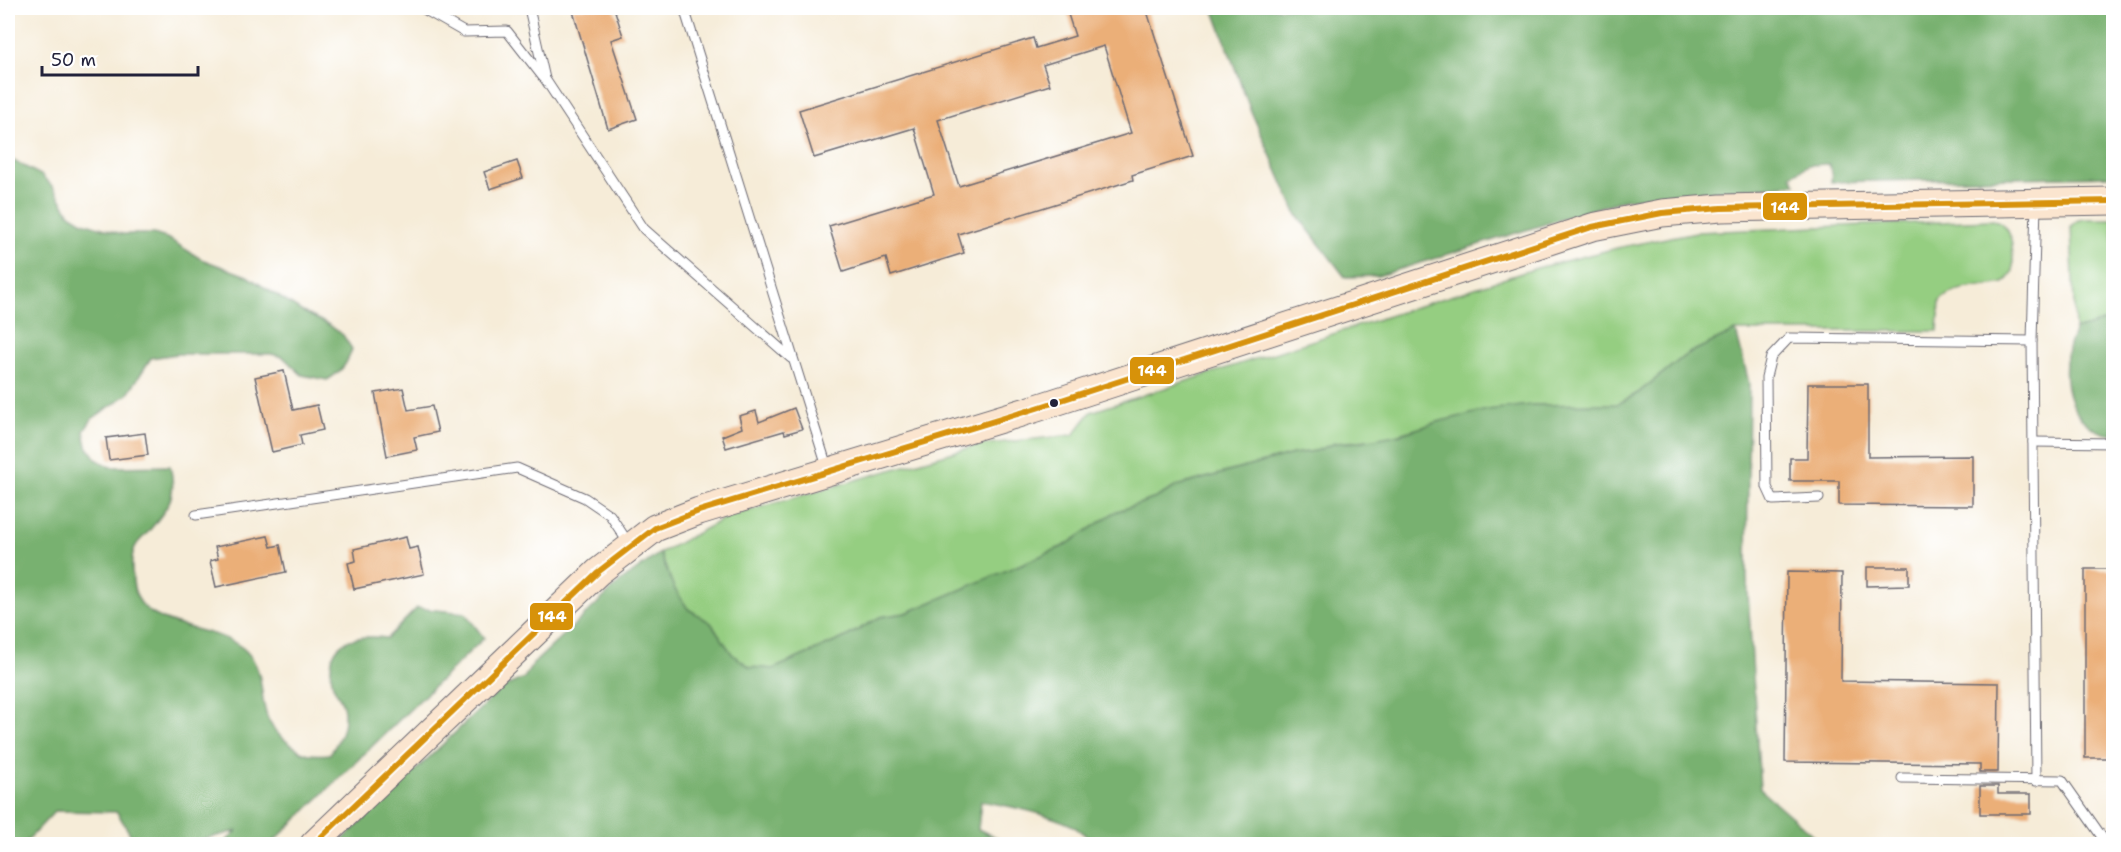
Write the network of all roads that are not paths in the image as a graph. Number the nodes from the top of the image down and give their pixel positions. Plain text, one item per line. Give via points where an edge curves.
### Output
1 (422, 8) edge
2 (529, 8) edge
3 (684, 8) edge
4 (545, 79) junction
5 (2114, 201) edge
6 (2036, 202) junction
7 (2032, 341) junction
8 (793, 359) junction
9 (2033, 442) junction
10 (2114, 444) edge
11 (828, 473) junction
12 (1819, 498) dead end
13 (196, 515) dead end
14 (630, 546) junction
15 (1902, 778) dead end
16 (2036, 781) junction
17 (314, 844) edge
18 (2102, 844) edge

1 - 4 lane via 464,32 507,31
2 - 4 lane
3 - 8 lane
4 - 8 lane via 644,229
5 - 6 main road
6 - 7 lane
6 - 11 main road via 1721,208 1662,213 1592,227
7 - 9 lane
7 - 12 lane via 1789,338 1771,357 1766,378 1767,487 1773,500
8 - 11 lane
9 - 10 lane
9 - 16 lane
11 - 14 main road via 699,511 655,528
13 - 14 lane via 517,468 585,498 610,515
14 - 17 main road via 598,572
15 - 16 lane
16 - 18 lane via 2062,780 2102,837

